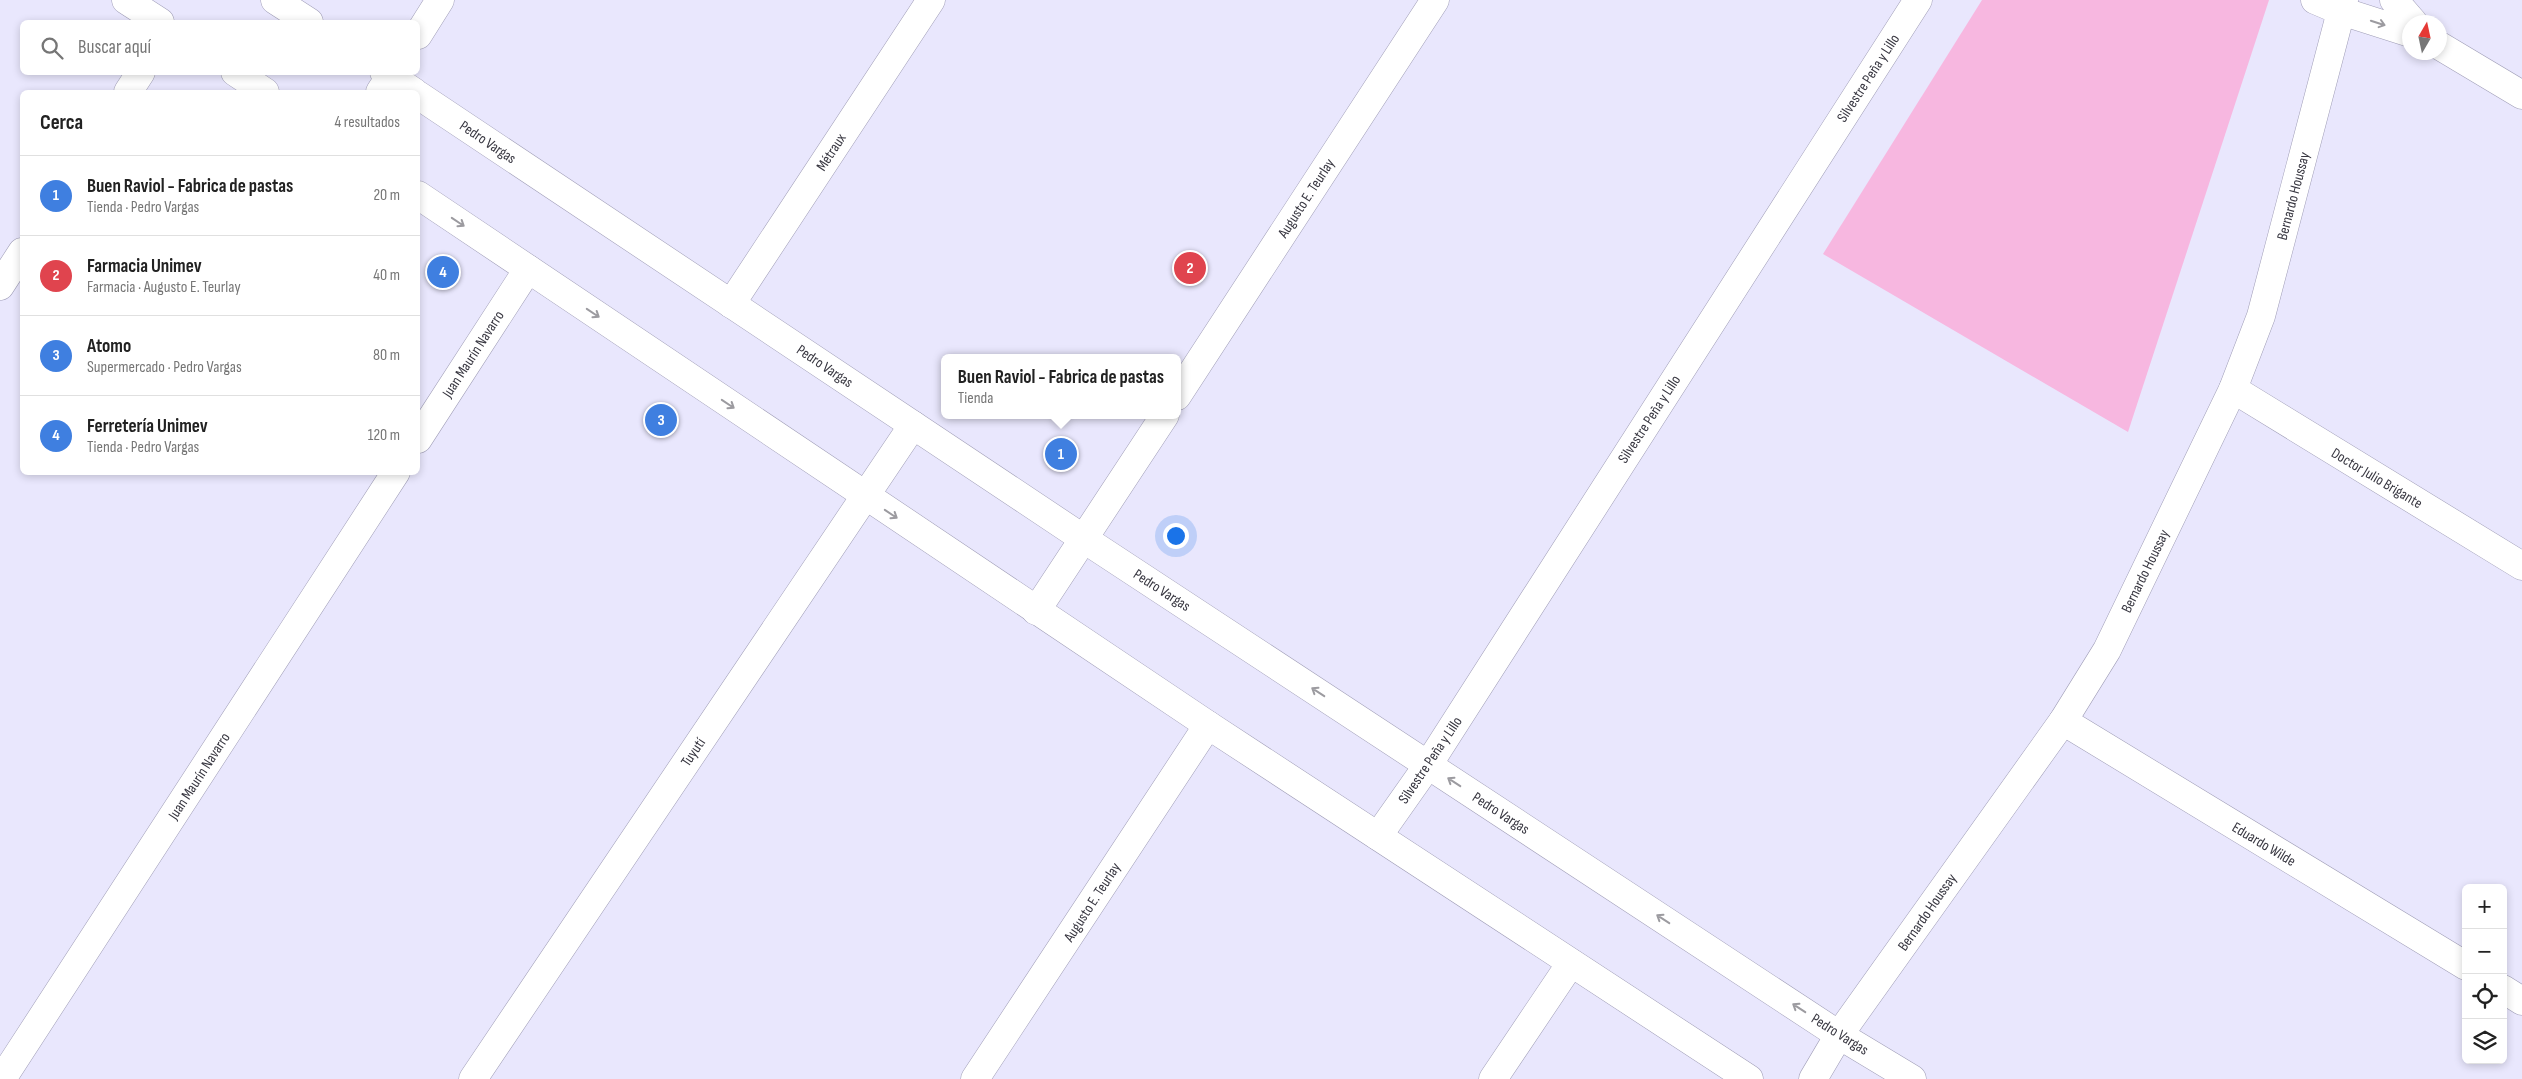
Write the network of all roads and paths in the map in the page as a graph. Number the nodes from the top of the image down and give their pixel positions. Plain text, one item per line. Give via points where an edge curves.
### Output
1 (126, 0) edge
2 (275, 0) edge
3 (440, 0) edge
4 (931, 0) edge
5 (1435, 0) edge
6 (1918, 0) edge
7 (2316, 0) edge
8 (2394, 0) edge
9 (2342, 6) edge
10 (2407, 15) edge
11 (157, 20) edge
12 (306, 20) edge
13 (2402, 30) edge
14 (420, 32) edge
15 (2447, 50) edge
16 (139, 75) edge
17 (240, 75) edge
18 (387, 78) edge
19 (129, 90) edge
20 (262, 90) edge
21 (410, 90) edge
22 (2522, 95) edge
23 (420, 96) edge
24 (420, 196) edge
25 (20, 255) edge
26 (528, 269) junction
27 (0, 286) edge
28 (730, 304) junction
29 (2233, 389) junction
30 (1181, 390) edge
31 (1162, 419) edge
32 (914, 425) junction
33 (420, 436) edge
34 (394, 475) edge
35 (865, 496) junction
36 (1084, 539) junction
37 (2522, 566) edge
38 (1036, 611) junction
39 (2062, 721) junction
40 (1208, 725) junction
41 (1428, 765) junction
42 (1378, 836) junction
43 (1571, 963) junction
44 (2462, 964) edge
45 (2507, 992) edge
46 (2522, 1001) edge
47 (1839, 1035) junction
48 (2, 1079) edge
49 (473, 1079) edge
50 (975, 1079) edge
51 (1492, 1079) edge
52 (1749, 1079) edge
53 (1813, 1079) edge
54 (1912, 1079) edge

1 - 11 street
2 - 12 street
3 - 14 street
4 - 28 street, Métraux
5 - 30 street, Augusto E. Teurlay
6 - 41 street, Silvestre Peña y Lillo
7 - 9 street
8 - 10 street
9 -> 13 street
9 - 29 street, Bernardo Houssay via 2261,316
15 - 22 street
16 - 19 street
17 - 20 street
18 - 21 street
23 - 28 street, Pedro Vargas
24 -> 26 street
25 - 27 street
26 - 33 street, Juan Maurín Navarro
26 -> 35 street
28 - 32 street, Pedro Vargas
29 - 37 street, Doctor Julio Brigante
29 - 39 street, Bernardo Houssay via 2107,650
31 - 36 street
32 - 35 street, Tuyutí
32 - 36 street, Pedro Vargas
34 - 48 street, Juan Maurín Navarro
35 -> 38 street
35 - 49 street, Tuyutí
36 - 38 street
41 -> 36 street, Pedro Vargas
38 - 40 street
39 - 44 street, Eduardo Wilde
39 - 47 street, Bernardo Houssay
40 - 42 street
40 - 50 street, Augusto E. Teurlay
41 - 42 street, Silvestre Peña y Lillo
47 -> 41 street, Pedro Vargas
42 - 43 street
43 - 51 street
43 - 52 street
45 - 46 street
47 - 53 street, Bernardo Houssay
47 - 54 street, Pedro Vargas

